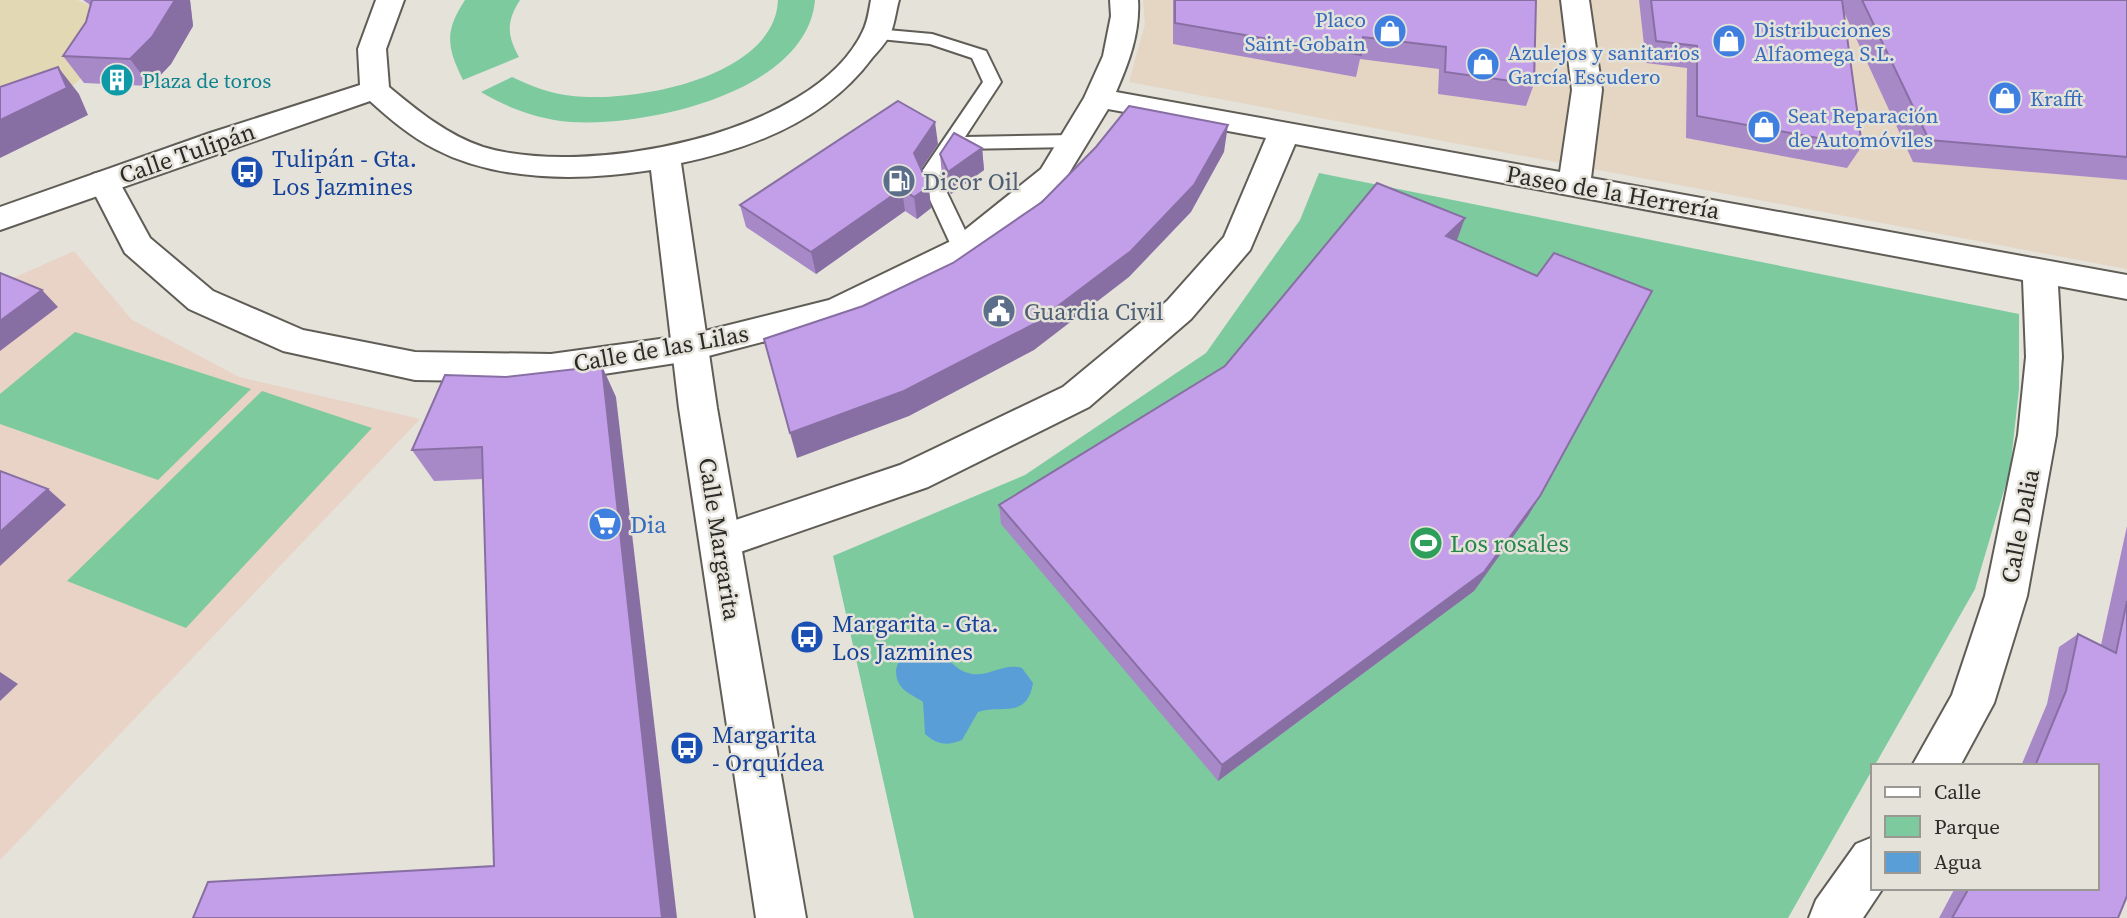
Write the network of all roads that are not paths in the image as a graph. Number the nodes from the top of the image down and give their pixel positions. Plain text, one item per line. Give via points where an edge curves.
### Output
1 (390, 0) edge
2 (885, 0) edge
3 (1124, 0) edge
4 (1574, 0) edge
5 (876, 34) junction
6 (375, 90) junction
7 (1099, 99) junction
8 (1283, 132) junction
9 (1073, 141) junction
10 (951, 143) junction
11 (664, 159) junction
12 (104, 181) junction
13 (1574, 185) junction
14 (0, 219) edge
15 (963, 249) junction
16 (2040, 271) junction
17 (2127, 286) edge
18 (689, 348) junction
19 (720, 542) junction
20 (1936, 764) edge
21 (1871, 865) edge
22 (781, 918) edge
23 (1834, 918) edge

1 - 6 street via 372,49
2 - 5 street
3 - 7 street, Calle de las Lilas via 1117,56
4 - 13 street via 1587,90
5 - 10 lane via 932,39 980,55 992,82
5 - 11 street via 847,73 800,109 737,138
6 - 11 street via 425,134 491,159 575,167
6 - 12 street, Calle Tulipán
7 - 8 street, Paseo de la Herrería
7 - 9 street, Calle de las Lilas
8 - 13 street, Paseo de la Herrería
8 - 19 street via 1238,242 1179,310 1076,397 914,476
9 - 10 lane
9 - 15 street, Calle de las Lilas via 1052,176
10 - 15 lane via 929,176
11 - 18 street, Calle Margarita
12 - 14 street, Calle Tulipán
12 - 18 street, Calle de las Lilas via 137,245 201,300 296,342 415,366 551,368
13 - 16 street, Paseo de la Herrería
15 - 18 street, Calle de las Lilas via 839,310
16 - 17 street, Paseo de la Herrería
16 - 20 street, Calle Dalia via 2044,358 2037,435 2006,596 1972,703
18 - 19 street, Calle Margarita
19 - 22 street, Calle Margarita
21 - 23 street

